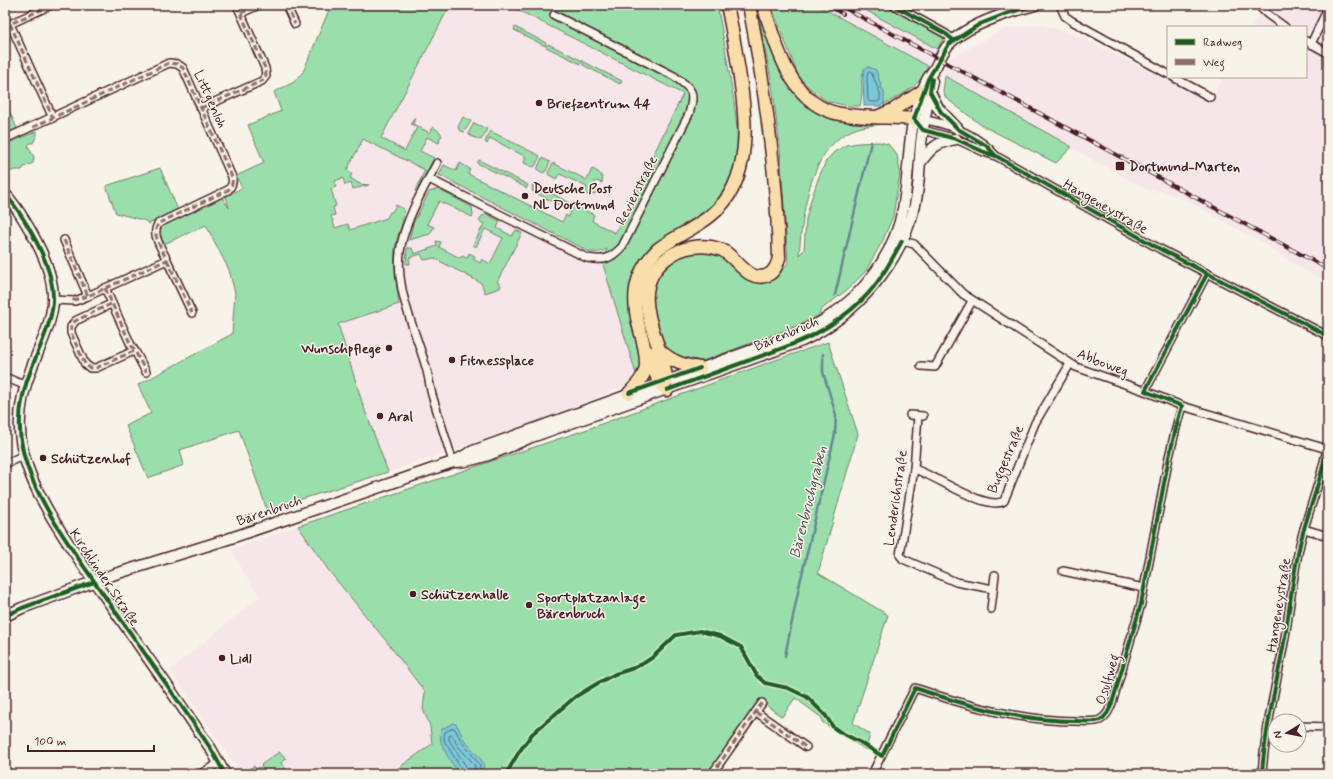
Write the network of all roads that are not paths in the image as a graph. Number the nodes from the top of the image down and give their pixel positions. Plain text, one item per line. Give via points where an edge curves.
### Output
1 (51, 5) edge
2 (237, 5) edge
3 (259, 5) edge
4 (286, 5) edge
5 (749, 5) edge
6 (764, 5) edge
7 (893, 5) edge
8 (1035, 5) edge
9 (1060, 5) edge
10 (1258, 5) edge
11 (1328, 8) edge
12 (729, 11) edge
13 (241, 13) junction
14 (554, 15) dead end
15 (295, 24) dead end
16 (1284, 26) edge
17 (954, 40) junction
18 (1309, 42) edge
19 (1328, 53) edge
20 (1167, 73) edge
21 (1175, 78) edge
22 (927, 91) junction
23 (1210, 97) dead end
24 (202, 108) junction
25 (878, 117) junction
26 (53, 118) junction
27 (920, 119) junction
28 (923, 130) junction
29 (957, 134) junction
30 (5, 139) edge
31 (437, 163) dead end
32 (920, 163) junction
33 (429, 179) junction
34 (5, 194) edge
35 (64, 240) dead end
36 (902, 241) junction
37 (167, 260) junction
38 (1207, 274) junction
39 (104, 288) junction
40 (88, 296) junction
41 (53, 300) junction
42 (972, 301) junction
43 (111, 304) junction
44 (192, 313) dead end
45 (1328, 336) edge
46 (643, 343) junction
47 (658, 348) junction
48 (134, 351) junction
49 (1070, 364) junction
50 (921, 366) dead end
51 (700, 368) junction
52 (146, 372) dead end
53 (5, 377) edge
54 (664, 384) junction
55 (26, 386) junction
56 (1145, 391) junction
57 (629, 393) junction
58 (1182, 406) junction
59 (910, 415) dead end
60 (1327, 446) edge
61 (24, 455) junction
62 (453, 462) junction
63 (5, 464) edge
64 (914, 469) junction
65 (1304, 529) junction
66 (1328, 536) edge
67 (1063, 571) dead end
68 (995, 575) dead end
69 (94, 582) junction
70 (1144, 588) junction
71 (993, 589) junction
72 (991, 609) dead end
73 (5, 616) edge
74 (762, 703) dead end
75 (756, 712) junction
76 (1274, 713) edge
77 (1307, 727) edge
78 (1328, 728) edge
79 (806, 747) dead end
80 (1267, 749) edge
81 (219, 763) junction
82 (715, 773) edge
83 (200, 774) edge
84 (225, 774) edge
85 (872, 774) edge
86 (1262, 774) edge

1 - 26 street via 10,24
2 - 13 street
3 - 13 street
4 - 15 street
5 - 47 highway via 766,105 774,177 779,258 777,266 773,271 756,276 742,268 723,251 711,247 690,247 673,253 653,273 647,294 649,319
6 - 25 highway via 782,58 799,90 826,110
7 - 17 street
8 - 17 main road, Bärenbruch via 980,24
9 - 20 street via 1065,16 1072,21
10 - 16 street
11 - 18 street
12 - 46 highway via 745,108 740,168 730,194 718,209 658,249 646,263 636,284 635,296 637,320
13 - 24 street via 265,68 266,76 262,81
14 - 33 street, Revierstraße via 674,76 687,86 693,98 690,114 622,247 613,256 602,260 588,258
17 - 22 main road, Bärenbruch via 944,51 928,79
18 - 19 street
21 - 23 street
22 - 25 highway
22 - 27 main road, Bärenbruch
22 - 29 main road
24 - 26 street, Littgenloh via 183,68 169,63
24 - 37 street, Littgenloh via 233,182 228,190 159,223 155,234
25 - 27 highway
26 - 30 street, Littgenloh
27 - 28 main road
27 - 29 street, Hangeneystraße via 945,124
27 - 51 main road, Bärenbruch via 910,143 899,226 878,269 867,284 826,319 794,335
28 - 29 street, Hangeneystraße
28 - 32 main road, Bärenbruch
29 - 32 main road via 930,150
29 - 38 street, Hangeneystraße via 984,152 996,156
31 - 33 street
32 - 36 main road, Bärenbruch via 916,203
33 - 62 street via 412,211 402,241 400,271 402,293
34 - 41 main road, Kirchlinder Straße via 20,213 45,260
35 - 40 street
36 - 42 street, Abboweg via 914,244
36 - 54 main road, Bärenbruch via 868,293 826,329 802,341
37 - 39 street
37 - 44 street, Littgenloh
38 - 45 street, Hangeneystraße
38 - 56 street
39 - 40 street
39 - 43 street
40 - 41 street via 72,301
41 - 55 main road, Kirchlinder Straße via 46,333
42 - 49 street, Abboweg
42 - 50 street via 935,367
43 - 48 street
43 - 48 street via 75,321 71,327 71,333 82,358 90,368 96,368
46 - 54 highway
46 - 57 highway via 645,370 638,384
47 - 51 highway via 679,364
47 - 54 highway
48 - 52 street
49 - 56 street, Abboweg
49 - 64 street, Buggestraße via 1035,423 1004,501 1000,504 979,499
51 - 54 main road, Bärenbruch
53 - 55 street
54 - 57 main road, Bärenbruch
54 - 62 main road, Bärenbruch via 495,452 476,459
55 - 61 main road, Kirchlinder Straße via 20,416
56 - 58 street, Abboweg
57 - 62 main road, Bärenbruch via 473,451
58 - 60 street, Abboweg
58 - 70 street, Osulfweg
59 - 64 street, Lenderichstraße via 921,416
60 - 65 street, Hangeneystraße
61 - 63 street
61 - 69 main road, Kirchlinder Straße via 29,472 54,520
62 - 69 main road, Bärenbruch
64 - 71 street, Lenderichstraße via 900,555 903,559 956,582
65 - 66 street
65 - 76 street, Hangeneystraße via 1293,574
67 - 70 street
68 - 71 street
69 - 73 main road, Bärenbruch
69 - 81 main road, Kirchlinder Straße
70 - 85 street, Osulfweg via 1113,700 1108,713 1100,720 1058,721 1023,717 957,703 915,688
71 - 72 street
74 - 75 street
75 - 79 street
75 - 82 street
77 - 78 street
80 - 86 street, Hangeneystraße
81 - 83 street
81 - 84 main road, Kirchlinder Straße

